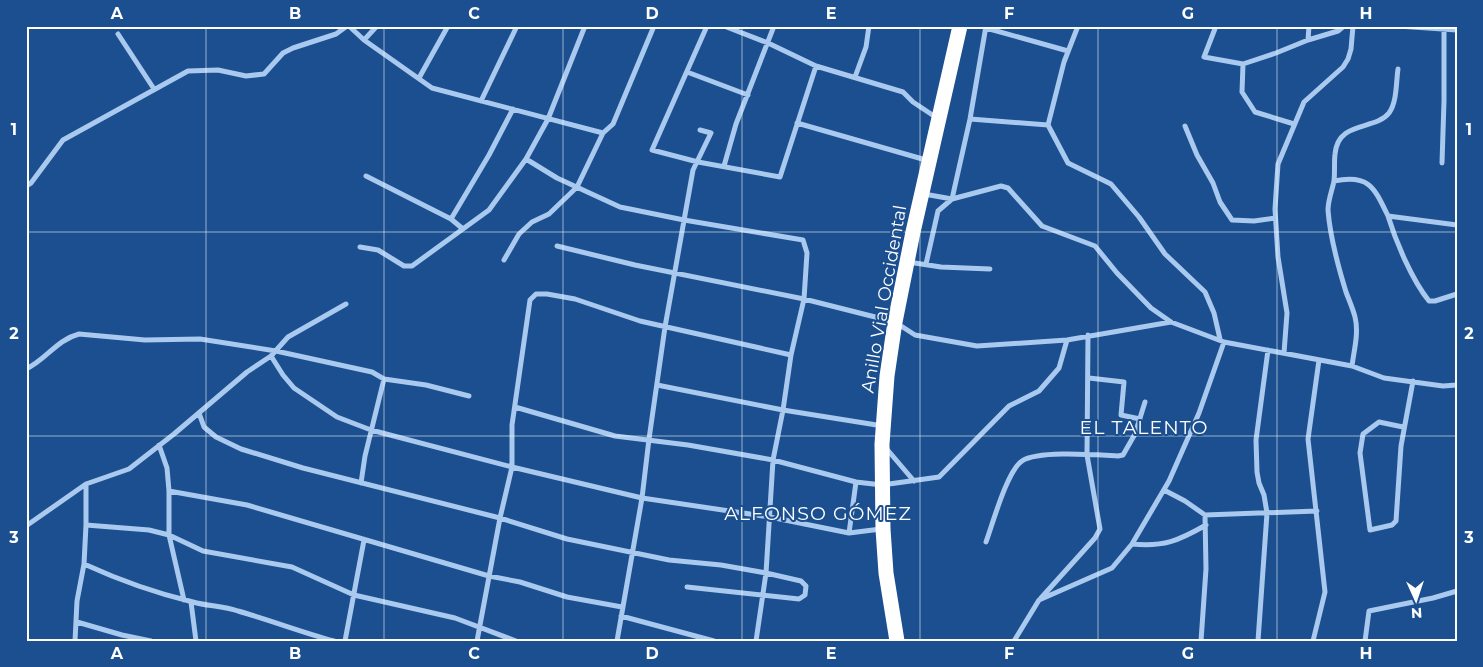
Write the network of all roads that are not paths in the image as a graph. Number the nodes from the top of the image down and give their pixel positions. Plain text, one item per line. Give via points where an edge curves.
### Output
1 (348, 26) edge
2 (377, 26) edge
3 (448, 26) edge
4 (517, 26) edge
5 (585, 26) edge
6 (654, 26) edge
7 (707, 26) edge
8 (724, 26) edge
9 (774, 26) edge
10 (869, 26) edge
11 (960, 26) edge
12 (1078, 26) edge
13 (1216, 26) edge
14 (1309, 26) edge
15 (1344, 26) edge
16 (1353, 26) edge
17 (1398, 26) edge
18 (986, 27) edge
19 (1444, 29) junction
20 (1457, 30) edge
21 (118, 34) dead end
22 (364, 40) junction
23 (1308, 40) junction
24 (768, 43) junction
25 (1068, 50) junction
26 (1243, 64) junction
27 (816, 66) junction
28 (1398, 69) dead end
29 (687, 72) junction
30 (854, 77) junction
31 (419, 78) junction
32 (154, 89) junction
33 (748, 95) junction
34 (481, 101) junction
35 (513, 109) junction
36 (970, 118) junction
37 (548, 119) junction
38 (938, 119) junction
39 (797, 123) junction
40 (1048, 124) junction
41 (1294, 124) junction
42 (1184, 126) dead end
43 (700, 130) dead end
44 (603, 133) junction
45 (526, 159) junction
46 (929, 161) junction
47 (698, 162) junction
48 (1442, 163) dead end
49 (724, 166) junction
50 (366, 176) dead end
51 (1334, 181) junction
52 (26, 186) edge
53 (577, 187) junction
54 (921, 193) junction
55 (952, 199) junction
56 (1388, 216) junction
57 (1275, 218) junction
58 (451, 219) junction
59 (684, 220) junction
60 (1456, 224) edge
61 (464, 229) junction
62 (558, 246) dead end
63 (360, 247) dead end
64 (504, 260) dead end
65 (908, 262) junction
66 (926, 264) junction
67 (990, 269) dead end
68 (675, 272) junction
69 (1457, 294) edge
70 (804, 299) junction
71 (346, 304) dead end
72 (895, 322) junction
73 (1171, 322) junction
74 (666, 327) junction
75 (1088, 335) junction
76 (1067, 340) junction
77 (1222, 340) junction
78 (1268, 350) junction
79 (276, 351) junction
80 (1284, 353) junction
81 (791, 355) junction
82 (271, 356) junction
83 (1319, 360) junction
84 (1352, 366) junction
85 (26, 369) edge
86 (1089, 378) junction
87 (384, 379) junction
88 (1413, 382) junction
89 (657, 385) junction
90 (1457, 385) edge
91 (469, 396) dead end
92 (1145, 402) dead end
93 (515, 407) junction
94 (783, 410) junction
95 (198, 413) junction
96 (1140, 419) junction
97 (883, 426) junction
98 (1403, 427) junction
99 (371, 430) junction
100 (648, 439) junction
101 (882, 444) junction
102 (160, 446) junction
103 (1087, 454) junction
104 (773, 460) junction
105 (512, 467) junction
106 (914, 481) junction
107 (856, 482) junction
108 (361, 483) junction
109 (86, 484) junction
110 (882, 485) junction
111 (1164, 490) junction
112 (169, 491) junction
113 (642, 498) junction
114 (1317, 511) junction
115 (1267, 513) junction
116 (1206, 515) junction
117 (770, 517) junction
118 (500, 518) junction
119 (86, 525) junction
120 (1206, 525) junction
121 (26, 526) edge
122 (883, 529) junction
123 (849, 533) junction
124 (169, 535) junction
125 (364, 540) junction
126 (986, 542) dead end
127 (1132, 544) junction
128 (632, 554) junction
129 (84, 564) junction
130 (766, 573) junction
131 (489, 576) junction
132 (687, 587) dead end
133 (1457, 591) edge
134 (354, 595) junction
135 (762, 595) junction
136 (184, 600) junction
137 (1039, 600) junction
138 (192, 602) junction
139 (622, 607) junction
140 (621, 616) junction
141 (77, 622) junction
142 (480, 627) junction
143 (75, 641) edge
144 (151, 641) edge
145 (196, 641) edge
146 (334, 641) edge
147 (344, 641) edge
148 (477, 641) edge
149 (516, 641) edge
150 (617, 641) edge
151 (714, 641) edge
152 (756, 641) edge
153 (898, 641) edge
154 (1014, 641) edge
155 (1201, 641) edge
156 (1258, 641) edge
157 (1313, 641) edge
158 (1365, 641) edge

1 - 22 street
1 - 32 street via 336,34 283,53 264,74 246,76 218,70 188,71
2 - 22 street
3 - 31 street
4 - 34 street
5 - 37 street
6 - 44 street via 613,124
7 - 29 street
8 - 24 street
9 - 24 street
10 - 30 street via 866,47
11 - 38 highway, Anillo Vial Occidental
12 - 25 street
13 - 26 street via 1204,57
14 - 23 street
15 - 23 street
16 - 41 street via 1348,59 1304,102
17 - 19 street
18 - 25 street
18 - 36 street
19 - 20 street
19 - 48 street
21 - 32 street
22 - 31 street
23 - 26 street
24 - 27 street
24 - 33 street
25 - 40 street
26 - 41 street via 1242,92 1255,112
27 - 30 street
27 - 39 street
28 - 51 street via 1394,102 1388,114 1341,137 1335,152
29 - 33 street
29 - 47 street via 652,150
30 - 38 street via 903,92
31 - 34 street via 432,88
32 - 52 street via 63,140
33 - 49 street
34 - 35 street
35 - 37 street
35 - 58 street
36 - 40 street
36 - 55 street
37 - 44 street
37 - 45 street
38 - 46 highway, Anillo Vial Occidental
39 - 46 street
39 - 49 street via 780,177
40 - 77 street via 1068,163 1111,184 1165,254 1205,292
41 - 57 street via 1278,164
42 - 57 street via 1220,202 1232,220
43 - 47 street via 711,133
44 - 53 street
45 - 53 street
45 - 61 street via 489,210
46 - 54 highway, Anillo Vial Occidental
47 - 49 street
47 - 59 street via 693,170
50 - 58 street
51 - 56 street via 1362,180 1377,193
51 - 84 street via 1328,210 1343,281 1355,318
53 - 59 street via 620,207
53 - 64 street via 549,214 532,222 519,234
54 - 55 street
54 - 65 highway, Anillo Vial Occidental
55 - 66 street via 938,211
55 - 73 street via 1001,186 1008,188 1042,226 1095,246 1144,301
56 - 60 street
56 - 69 street via 1393,234 1429,301
57 - 80 street via 1288,313
58 - 61 street
59 - 68 street
59 - 70 street via 803,240 807,253
61 - 63 street via 412,266 404,266 378,250
62 - 68 street
65 - 66 street
65 - 72 highway, Anillo Vial Occidental
66 - 67 street
68 - 70 street
68 - 74 street
70 - 72 street
70 - 81 street
71 - 79 street via 288,337
72 - 76 street via 915,335 977,346
72 - 97 highway, Anillo Vial Occidental
73 - 75 street
73 - 77 street
74 - 81 street
74 - 89 street
74 - 93 street via 640,322 575,299 536,294 530,300
75 - 76 street
75 - 86 street
76 - 106 street via 1059,368 1039,392 1008,406 939,477
77 - 78 street
77 - 111 street via 1199,413
78 - 80 street
78 - 115 street via 1256,440 1256,472
79 - 82 street
79 - 85 street via 200,339 145,340 79,334 60,342
79 - 87 street via 372,372
80 - 83 street
81 - 94 street
82 - 95 street
82 - 99 street via 294,388 337,417
83 - 84 street
83 - 114 street via 1308,439
84 - 88 street via 1384,378
86 - 96 street via 1124,382 1121,415
86 - 103 street
87 - 91 street
87 - 99 street
88 - 90 street
88 - 98 street
89 - 94 street
89 - 100 street
92 - 96 street
93 - 100 street via 615,436
93 - 105 street
94 - 97 street
94 - 104 street
95 - 102 street
95 - 108 street via 204,427 241,449
96 - 103 street via 1123,455
97 - 101 highway, Anillo Vial Occidental
98 - 98 street via 1398,516 1392,525 1370,530 1360,453 1363,434 1379,422
99 - 105 street
99 - 108 street
100 - 104 street
100 - 113 street
101 - 106 street
101 - 110 highway, Anillo Vial Occidental
102 - 109 street via 129,469
102 - 112 street via 167,468
103 - 126 street via 1033,456 1021,461 1010,474
103 - 137 street via 1100,529
104 - 107 street
104 - 117 street
105 - 113 street
105 - 118 street
106 - 110 street
107 - 110 street
107 - 123 street
108 - 118 street
109 - 119 street
109 - 121 street
110 - 122 highway, Anillo Vial Occidental
111 - 116 street
111 - 127 street
112 - 124 street
112 - 125 street via 247,505
113 - 117 street
113 - 128 street
114 - 115 street
114 - 157 street via 1325,592
115 - 116 street
115 - 156 street
116 - 120 street
117 - 123 street
117 - 130 street
118 - 128 street via 567,539
118 - 131 street
119 - 124 street via 149,530
119 - 129 street
120 - 127 street via 1177,541 1152,546
120 - 155 street
122 - 123 street
122 - 153 highway, Anillo Vial Occidental via 886,573
124 - 134 street via 203,551 292,567
124 - 136 street
125 - 131 street
125 - 134 street
127 - 137 street via 1112,568
128 - 130 street
128 - 139 street
129 - 136 street via 115,578
129 - 141 street via 77,600
130 - 135 street
130 - 135 street via 801,581 806,586 805,595 799,599
131 - 139 street via 567,597
131 - 142 street
132 - 135 street
133 - 158 street via 1369,611
134 - 142 street via 455,618
134 - 147 street
135 - 152 street
136 - 138 street
137 - 154 street
138 - 145 street
138 - 146 street via 236,610
139 - 140 street
140 - 150 street
140 - 151 street
141 - 143 street
141 - 144 street
142 - 148 street
142 - 149 street

